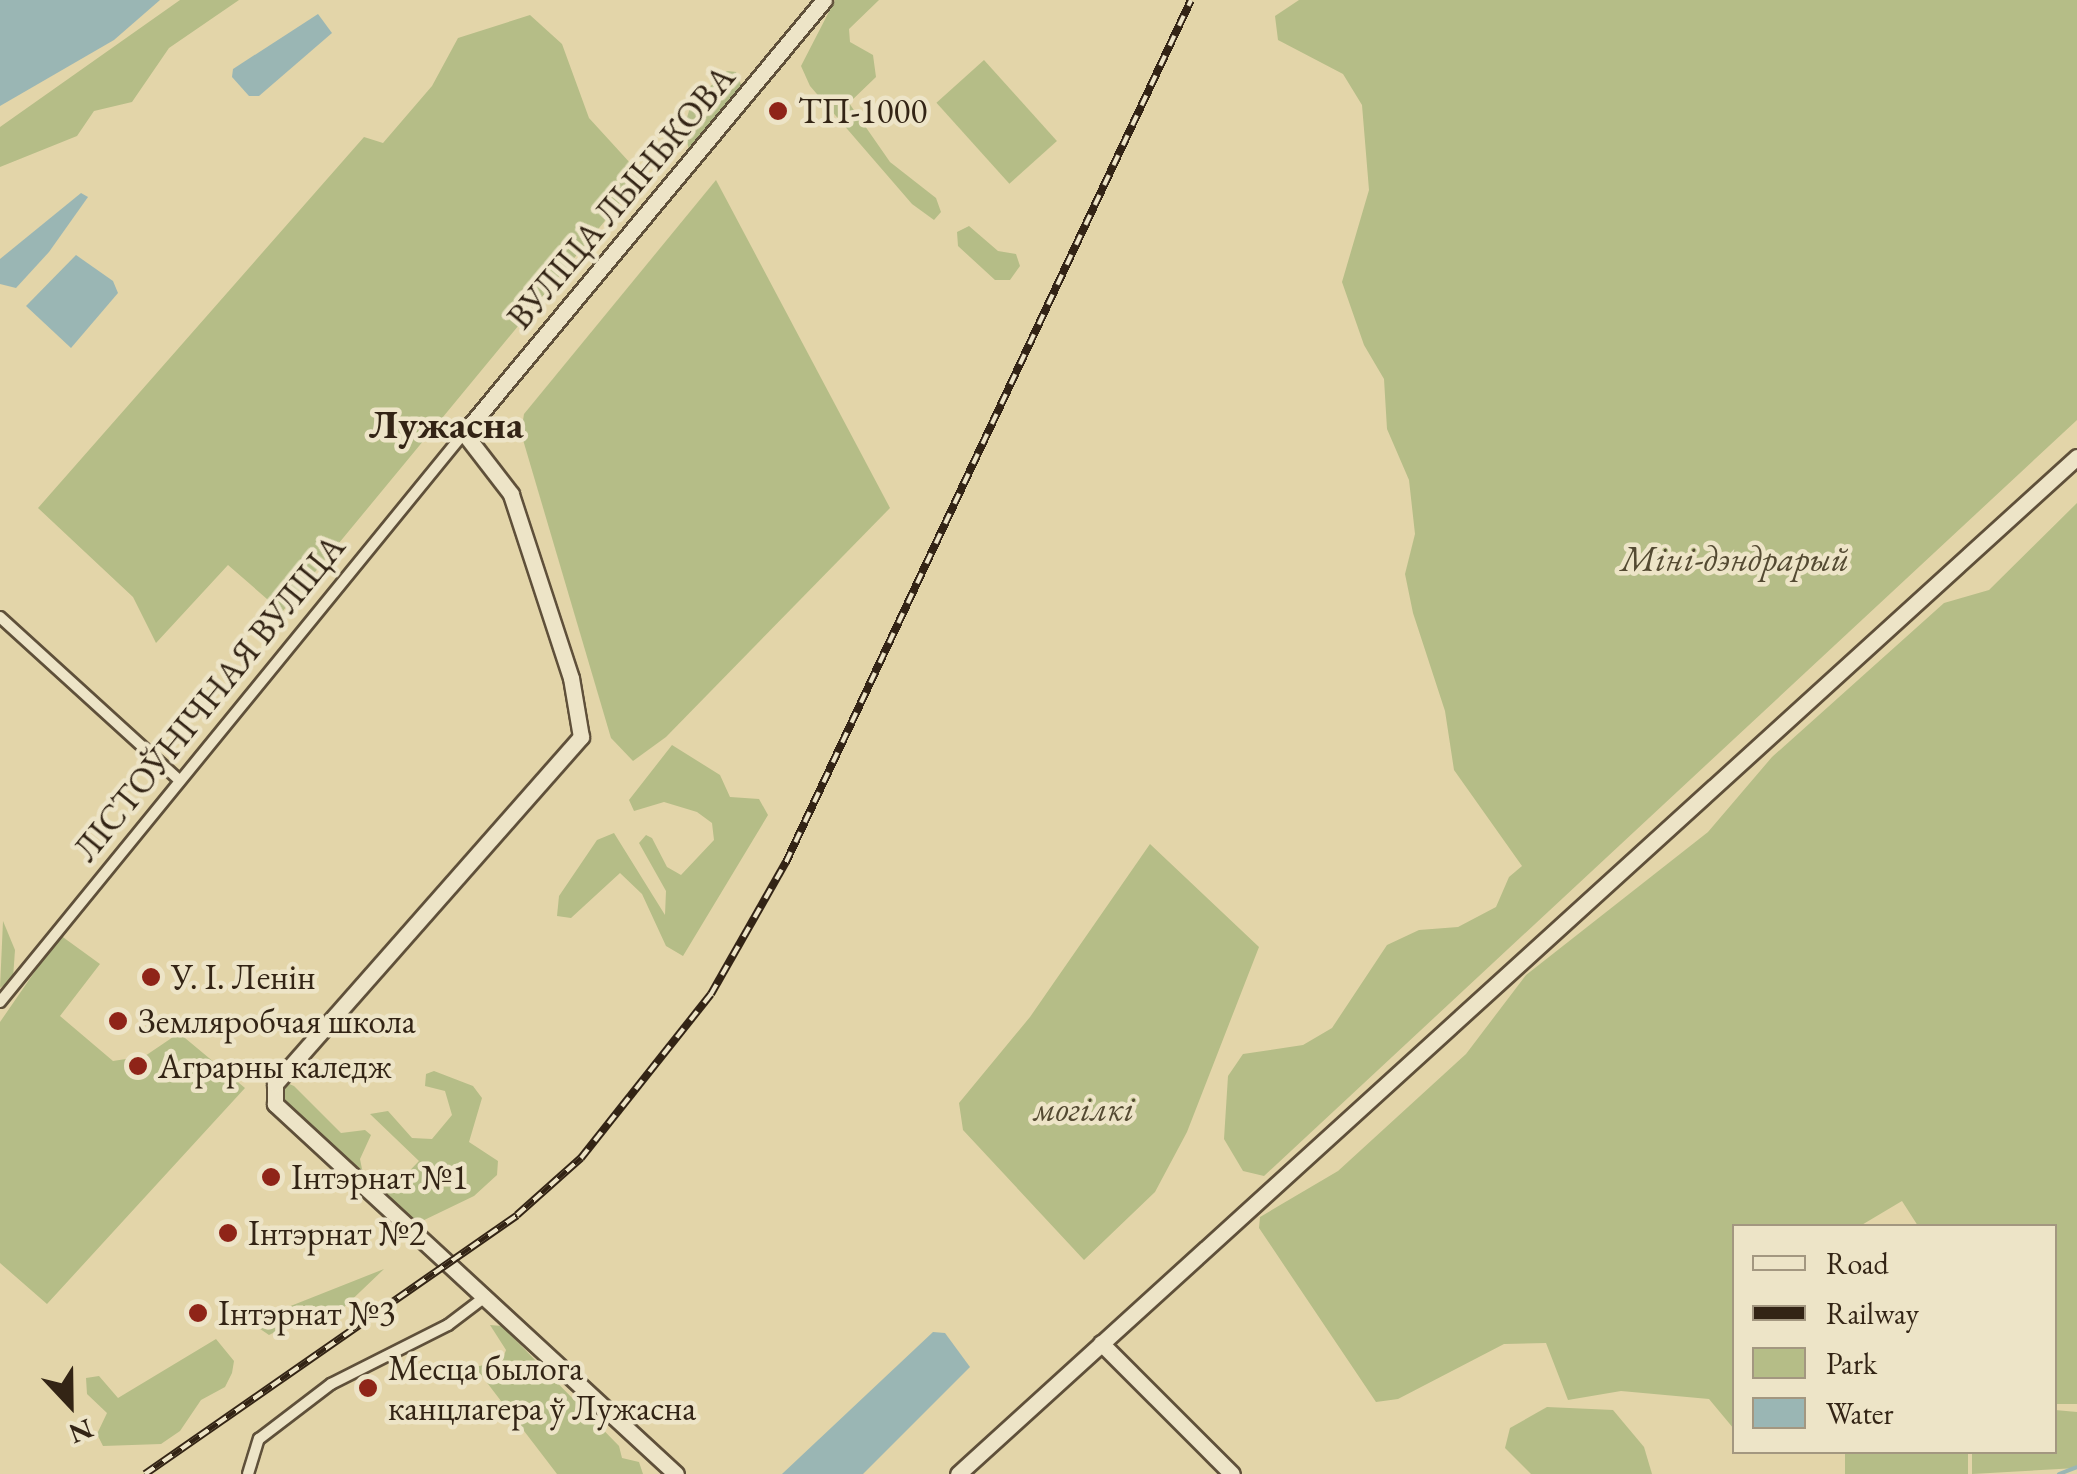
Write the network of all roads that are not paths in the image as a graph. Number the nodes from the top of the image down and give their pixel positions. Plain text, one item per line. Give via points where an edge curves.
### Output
1 (824, 0) edge
2 (464, 433) junction
3 (2077, 457) edge
4 (0, 618) edge
5 (176, 778) junction
6 (0, 1002) edge
7 (486, 1296) junction
8 (1101, 1343) junction
9 (248, 1474) edge
10 (676, 1474) edge
11 (958, 1474) edge
12 (1232, 1474) edge

1 - 2 street, ВУЛІЦА ЛЫНЬКОВА
2 - 5 street, ЛІСТОЎНІЧНАЯ ВУЛІЦА
2 - 7 street via 511,494 571,678 581,736 275,1084 275,1104
3 - 8 street
4 - 5 street
5 - 6 street, ЛІСТОЎНІЧНАЯ ВУЛІЦА
7 - 9 street via 448,1326 330,1384 259,1438
7 - 10 street
8 - 11 street
8 - 12 street

